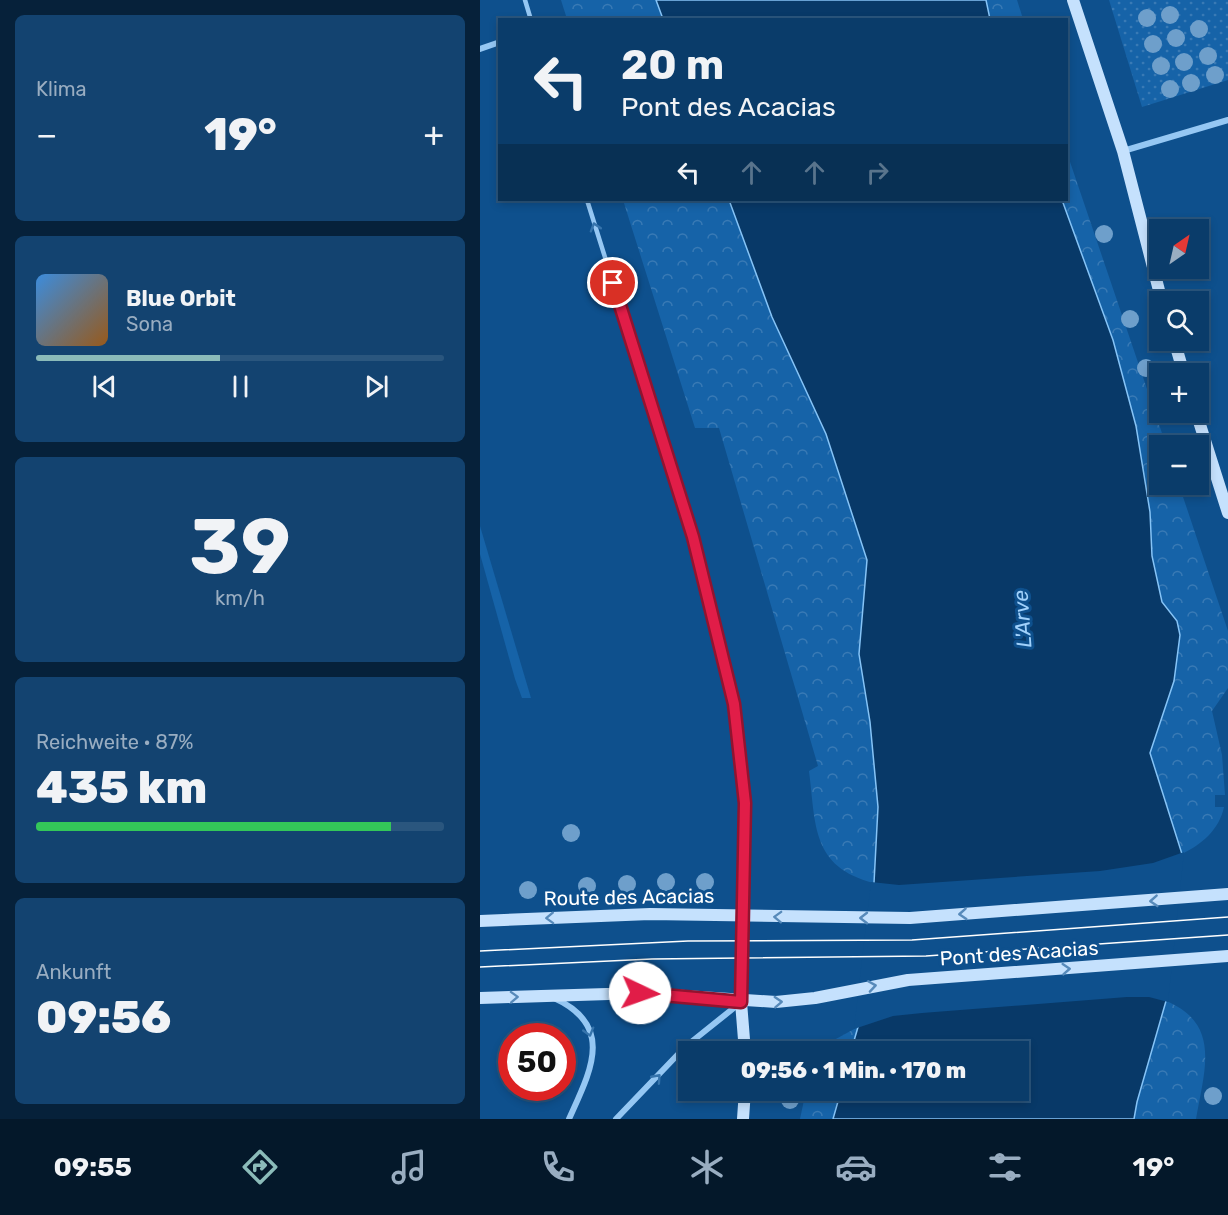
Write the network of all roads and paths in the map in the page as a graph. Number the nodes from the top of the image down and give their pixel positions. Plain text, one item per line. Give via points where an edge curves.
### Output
1 (525, 0) edge
2 (1073, 0) edge
3 (530, 18) edge
4 (498, 43) edge
5 (480, 49) edge
6 (1228, 120) edge
7 (1123, 151) junction
8 (587, 201) edge
9 (1159, 291) edge
10 (1199, 423) edge
11 (1228, 513) edge
12 (1228, 894) edge
13 (742, 915) junction
14 (480, 921) edge
15 (1228, 956) edge
16 (548, 995) junction
17 (480, 998) edge
18 (741, 1002) junction
19 (744, 1041) edge
20 (744, 1101) edge
21 (569, 1119) edge
22 (616, 1119) edge
23 (742, 1119) edge

1 - 3 lane
2 - 7 main road
4 - 5 street
6 - 7 street
7 - 9 main road
13 -> 8 lane via 745,803 734,704 693,537
10 - 11 main road
12 -> 13 main road, Route des Acacias via 910,918
13 -> 14 main road, Route des Acacias via 650,914
13 - 18 main road
18 -> 15 main road, Pont des Acacias via 815,998 908,980
17 -> 16 main road
16 - 18 main road via 653,993
16 -> 21 street via 585,1018 591,1032 594,1053
18 - 19 main road
22 -> 18 street via 685,1047
20 - 23 main road

